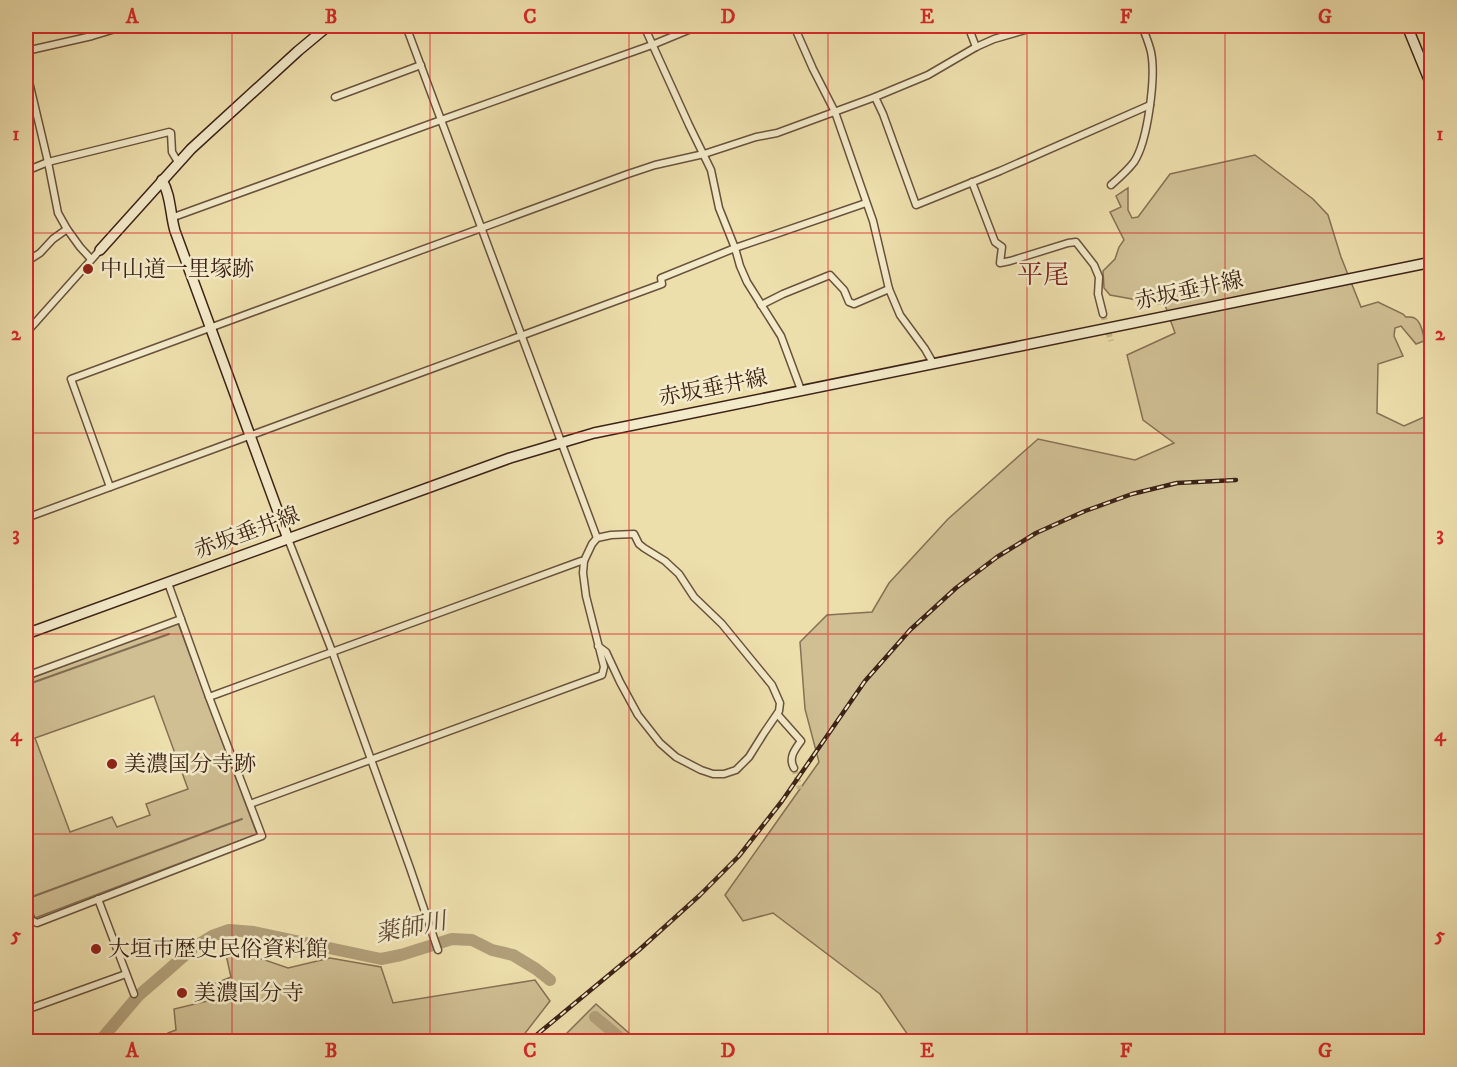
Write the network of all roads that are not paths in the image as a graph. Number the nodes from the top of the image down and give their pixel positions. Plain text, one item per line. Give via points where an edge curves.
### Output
1 (125, 26) edge
2 (326, 26) edge
3 (406, 26) edge
4 (644, 26) edge
5 (698, 26) edge
6 (794, 26) edge
7 (968, 26) edge
8 (1039, 26) edge
9 (1142, 26) edge
10 (1407, 26) edge
11 (652, 45) junction
12 (976, 47) junction
13 (26, 51) edge
14 (421, 65) junction
15 (1427, 66) edge
16 (26, 69) edge
17 (1431, 87) edge
18 (335, 97) dead end
19 (875, 97) junction
20 (1150, 105) junction
21 (835, 112) junction
22 (441, 120) junction
23 (704, 154) junction
24 (48, 162) junction
25 (178, 162) junction
26 (26, 171) edge
27 (162, 180) junction
28 (972, 182) junction
29 (1111, 185) dead end
30 (866, 203) junction
31 (171, 218) junction
32 (481, 228) junction
33 (67, 229) junction
34 (735, 249) junction
35 (100, 250) joint
36 (91, 259) junction
37 (26, 262) edge
38 (1431, 262) edge
39 (889, 289) junction
40 (761, 305) junction
41 (1103, 314) tunnel mouth
42 (211, 327) junction
43 (26, 333) edge
44 (521, 336) junction
45 (933, 363) junction
46 (801, 390) junction
47 (250, 435) junction
48 (561, 442) junction
49 (110, 487) junction
50 (26, 518) edge
51 (288, 538) junction
52 (597, 538) junction
53 (584, 561) junction
54 (168, 583) junction
55 (181, 619) junction
56 (26, 634) edge
57 (598, 646) junction
58 (332, 651) junction
59 (26, 676) edge
60 (209, 697) junction
61 (777, 715) junction
62 (371, 759) junction
63 (794, 768) tunnel mouth
64 (250, 804) junction
65 (98, 899) junction
66 (26, 904) edge
67 (438, 950) dead end
68 (126, 974) junction
69 (134, 994) dead end
70 (26, 1010) edge

1 - 13 street
2 - 25 main road
3 - 14 street
4 - 11 street
5 - 11 street
6 - 21 street
7 - 12 street
8 - 12 street
9 - 20 street via 1153,72
10 - 15 main road
11 - 22 street
11 - 23 street
12 - 19 street via 928,75
14 - 18 street
14 - 22 street
15 - 17 main road
16 - 24 street
19 - 21 street
19 - 28 street via 916,205
20 - 28 street
20 - 29 street via 1134,161
21 - 23 street
21 - 30 street
22 - 31 street
22 - 32 street
23 - 32 street via 655,165
23 - 34 street
24 - 25 street via 169,132
24 - 26 street
24 - 33 street via 58,213
25 - 27 main road
27 - 31 main road
27 - 35 main road
28 - 41 street via 995,242 1002,247 1000,263 1076,242 1099,277
30 - 34 street
30 - 39 street
31 - 42 main road
32 - 42 street
32 - 44 street
33 - 36 street
33 - 37 street
34 - 40 street
34 - 44 street via 661,278 662,284
35 - 36 street
36 - 43 street
38 - 45 main road, 赤坂垂井線
39 - 40 street via 854,304 830,275
39 - 45 street via 900,315
40 - 46 street via 781,336
42 - 47 main road
42 - 49 street via 71,379
44 - 47 street
44 - 48 street
45 - 46 main road, 赤坂垂井線
46 - 48 main road, 赤坂垂井線
47 - 49 street
47 - 51 main road
48 - 51 main road, 赤坂垂井線
48 - 52 street
49 - 50 street
51 - 54 main road, 赤坂垂井線
51 - 58 street
52 - 53 street
52 - 61 street via 634,534 639,544 679,574 694,597 722,624 771,685 780,703
53 - 57 street via 586,596
53 - 58 street
54 - 55 street
54 - 56 main road, 赤坂垂井線
55 - 59 street
55 - 60 street
57 - 61 street via 606,652 638,715 660,743 701,770 724,774 736,770
57 - 62 street via 604,667 602,675
58 - 60 street
58 - 62 street
60 - 64 street
61 - 63 street via 801,741 791,759
62 - 64 street
62 - 67 street
64 - 65 street via 262,836
65 - 66 street via 37,923 31,920
65 - 68 street
68 - 69 street
68 - 70 street

